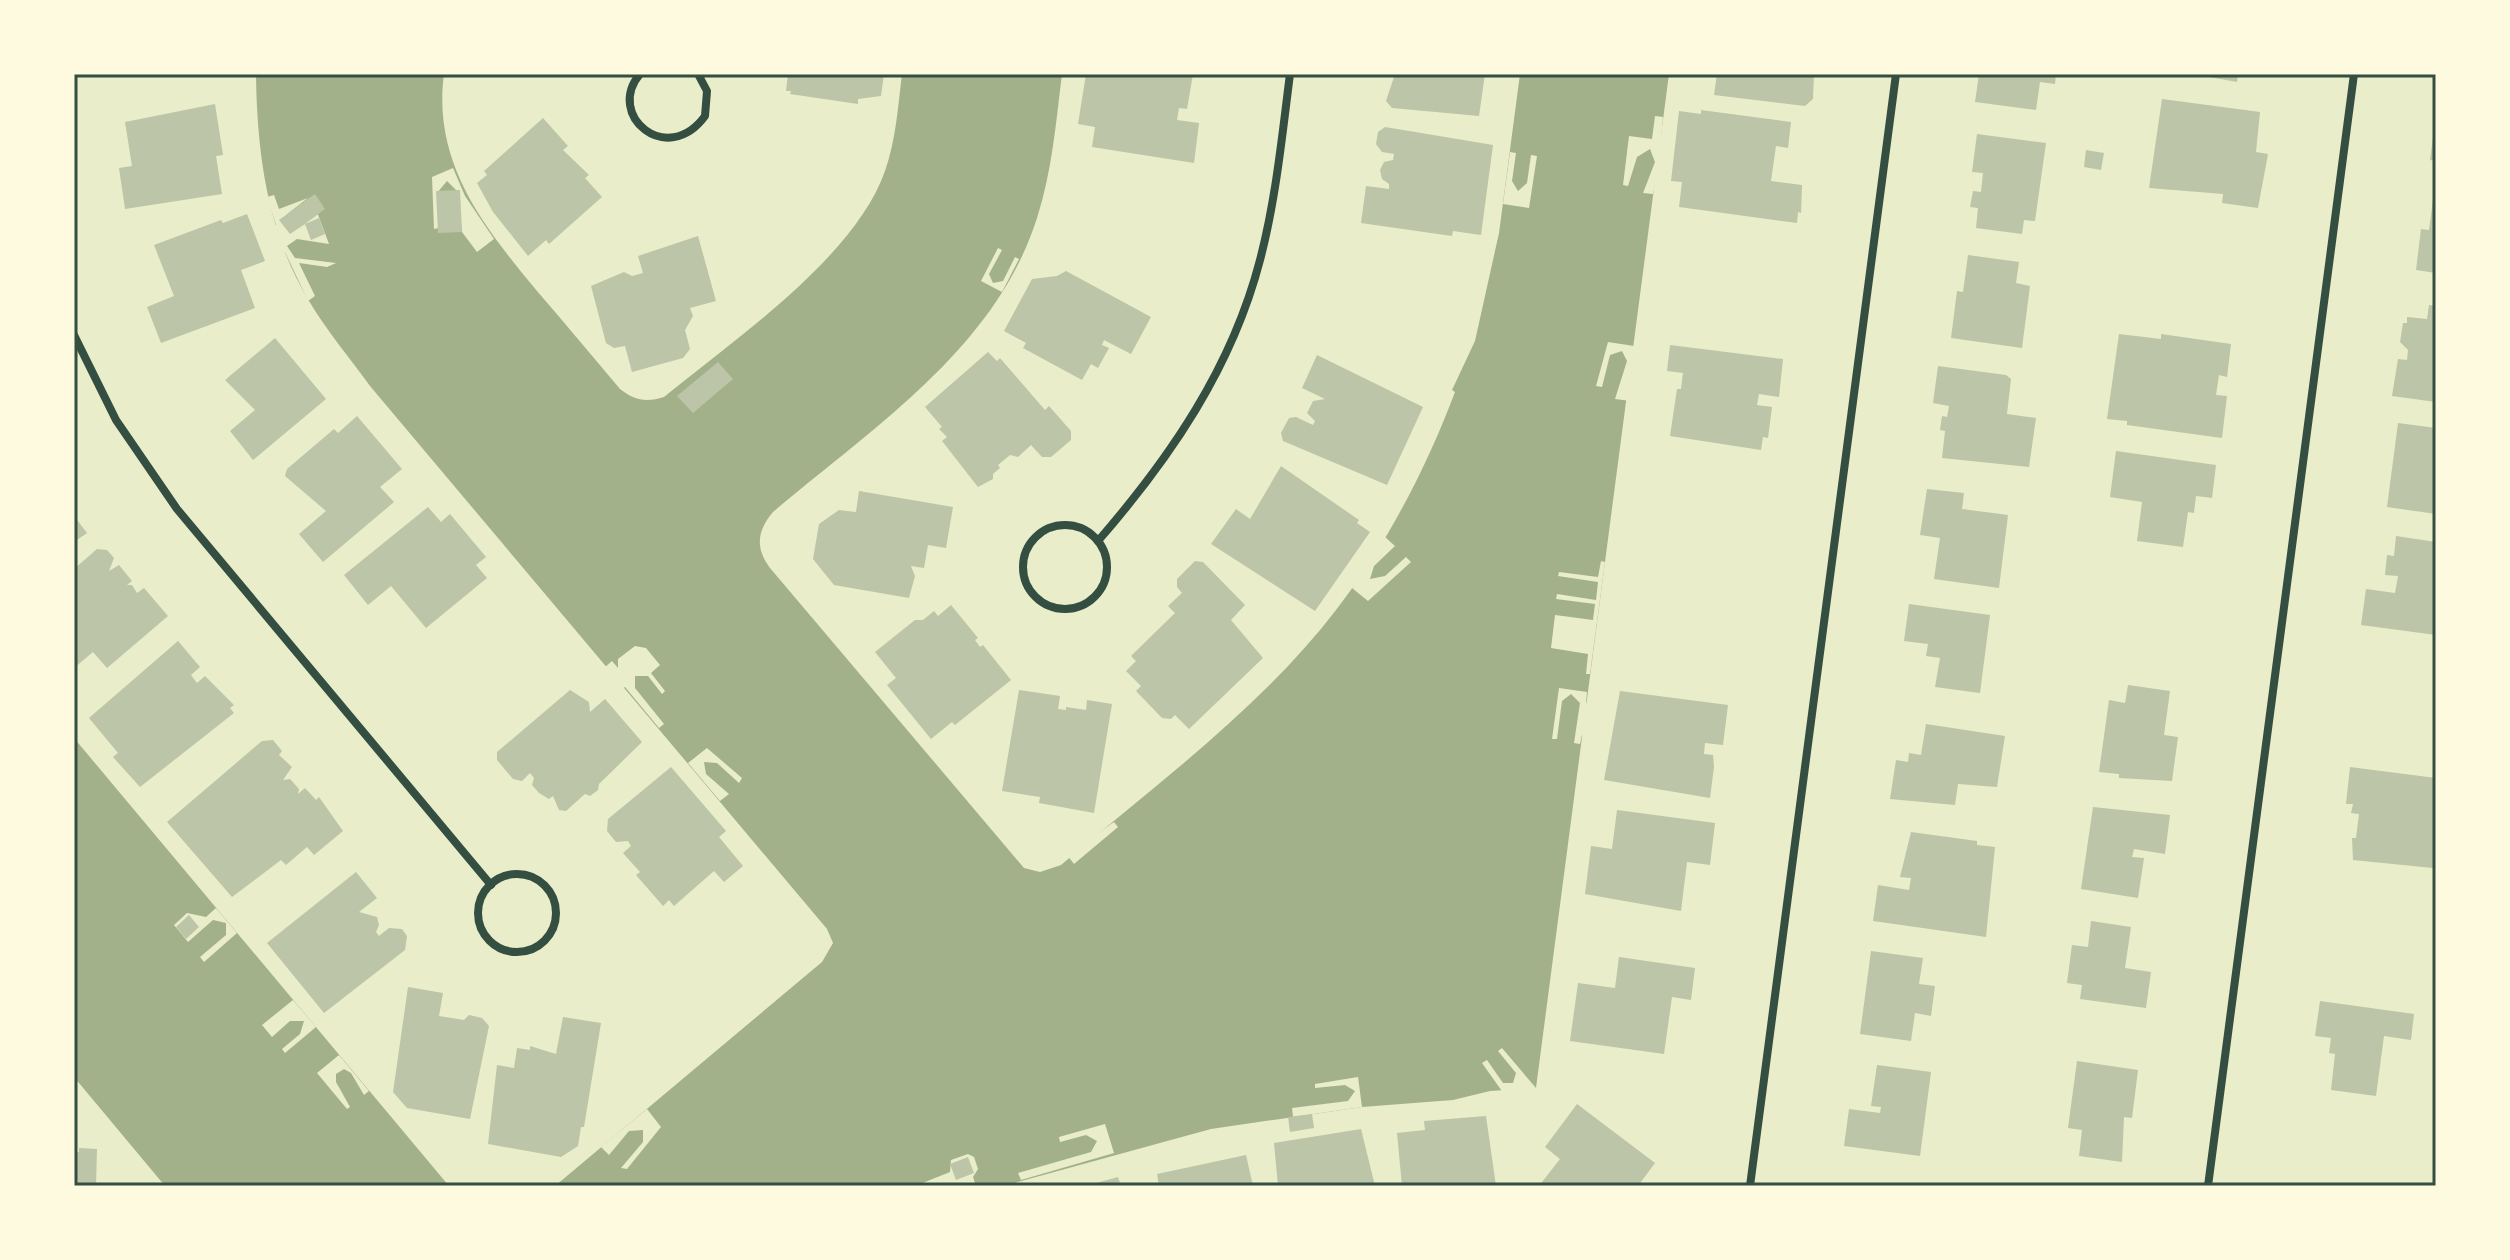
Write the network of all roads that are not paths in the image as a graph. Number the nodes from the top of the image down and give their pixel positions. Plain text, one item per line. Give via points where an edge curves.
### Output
1 (640, 74) edge
2 (698, 74) edge
3 (1290, 74) edge
4 (1896, 74) edge
5 (2354, 74) edge
6 (74, 335) edge
7 (1098, 541) junction
8 (491, 885) junction
9 (1750, 1186) edge
10 (2208, 1186) edge

1 - 2 street via 630,95 636,121 657,137 670,139 686,135 705,116 707,91
3 - 7 street via 1268,225 1239,324 1182,433
4 - 9 street
5 - 10 street
6 - 8 street via 122,431 177,509
7 - 7 street via 1070,525 1039,534 1023,562 1031,593 1060,609 1091,600 1107,572
8 - 8 street via 479,910 488,939 511,952 539,946 549,936 557,912 546,887 522,875

